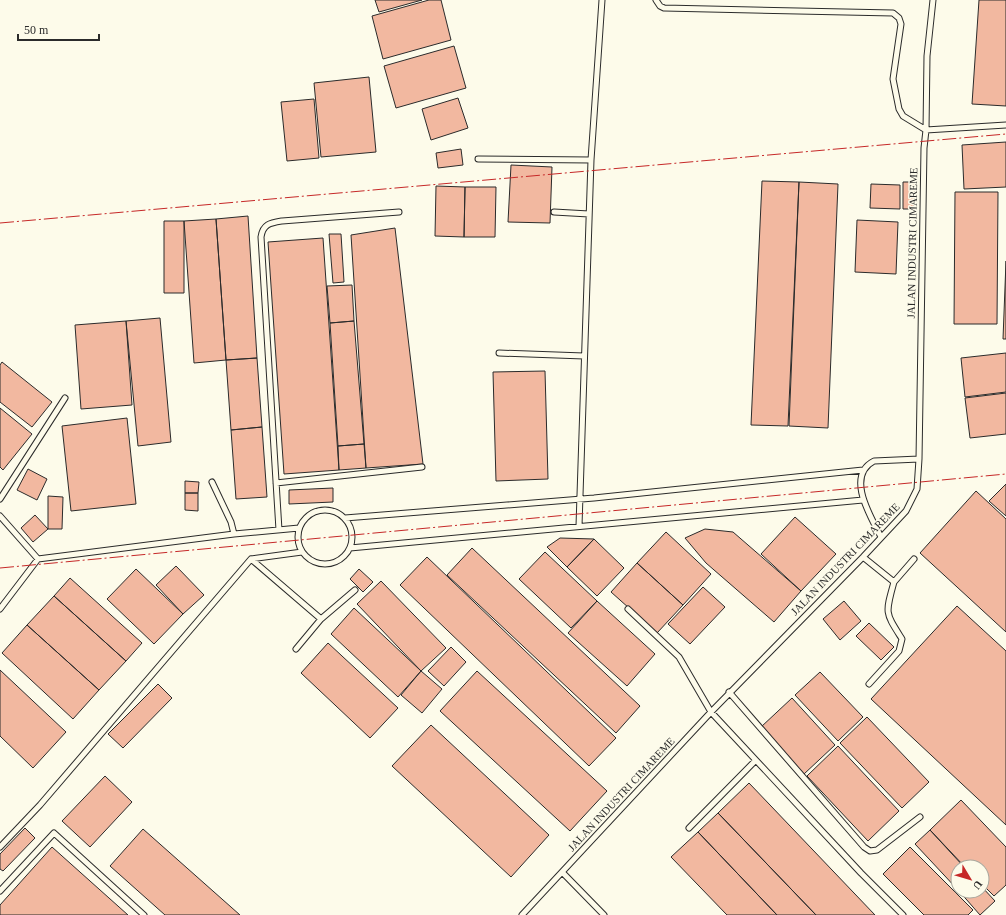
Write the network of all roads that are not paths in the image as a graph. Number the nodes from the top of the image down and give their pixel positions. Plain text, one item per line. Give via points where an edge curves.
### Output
1 (602, 0) edge
2 (656, 0) edge
3 (933, 0) edge
4 (1006, 125) edge
5 (926, 130) junction
6 (478, 159) dead end
7 (591, 160) junction
8 (399, 212) dead end
9 (554, 212) dead end
10 (589, 214) junction
11 (498, 353) dead end
12 (584, 356) junction
13 (64, 398) dead end
14 (919, 459) junction
15 (422, 467) dead end
16 (863, 470) junction
17 (212, 482) dead end
18 (276, 483) junction
19 (0, 499) edge
20 (579, 499) junction
21 (864, 500) junction
22 (0, 516) edge
23 (345, 518) junction
24 (579, 526) junction
25 (299, 528) junction
26 (279, 530) junction
27 (234, 534) junction
28 (881, 537) junction
29 (350, 548) junction
30 (302, 552) junction
31 (863, 557) junction
32 (38, 559) junction
33 (251, 559) junction
34 (914, 559) dead end
35 (894, 582) junction
36 (355, 590) dead end
37 (0, 609) edge
38 (628, 609) dead end
39 (322, 619) junction
40 (296, 649) dead end
41 (869, 684) dead end
42 (729, 692) junction
43 (711, 712) junction
44 (755, 761) junction
45 (920, 817) dead end
46 (689, 828) dead end
47 (0, 847) edge
48 (562, 872) junction
49 (0, 891) edge
50 (144, 915) edge
51 (522, 915) edge
52 (604, 915) edge
53 (903, 915) edge

1 - 7 lane
2 - 5 lane via 664,8 893,13 901,24 893,79 899,109 903,116
3 - 5 lane, JALAN INDUSTRI CIMAREME via 927,56
4 - 5 lane
5 - 14 lane, JALAN INDUSTRI CIMAREME
6 - 7 lane
7 - 10 lane
8 - 18 lane via 282,221 268,223 262,230
9 - 10 lane
10 - 12 lane
11 - 12 lane
12 - 20 lane
13 - 19 lane
14 - 16 lane via 874,461 867,464
14 - 28 lane, JALAN INDUSTRI CIMAREME via 917,489 913,499
15 - 18 lane
16 - 20 lane
16 - 21 lane via 860,478
17 - 27 lane
18 - 26 lane
20 - 23 lane
20 - 24 lane
21 - 24 lane
21 - 28 lane
22 - 32 lane
23 - 25 lane via 334,510 319,510 306,516
23 - 29 lane via 351,527
24 - 29 lane
25 - 26 lane
25 - 30 lane via 298,544
26 - 27 lane
27 - 32 lane
28 - 31 lane, JALAN INDUSTRI CIMAREME
29 - 30 lane via 343,557 333,563 321,564 310,560
30 - 33 lane
31 - 35 lane
31 - 42 lane, JALAN INDUSTRI CIMAREME
32 - 37 lane
33 - 39 lane
33 - 47 lane via 40,805
34 - 35 lane
35 - 41 lane via 887,604 887,616 902,639 899,651
36 - 39 lane
38 - 43 lane via 679,657
39 - 40 lane
42 - 43 lane, JALAN INDUSTRI CIMAREME
42 - 45 lane via 870,851 877,850
43 - 44 lane
43 - 48 lane, JALAN INDUSTRI CIMAREME
44 - 46 lane
44 - 53 lane
48 - 51 lane, JALAN INDUSTRI CIMAREME
48 - 52 lane
49 - 50 lane via 54,833

